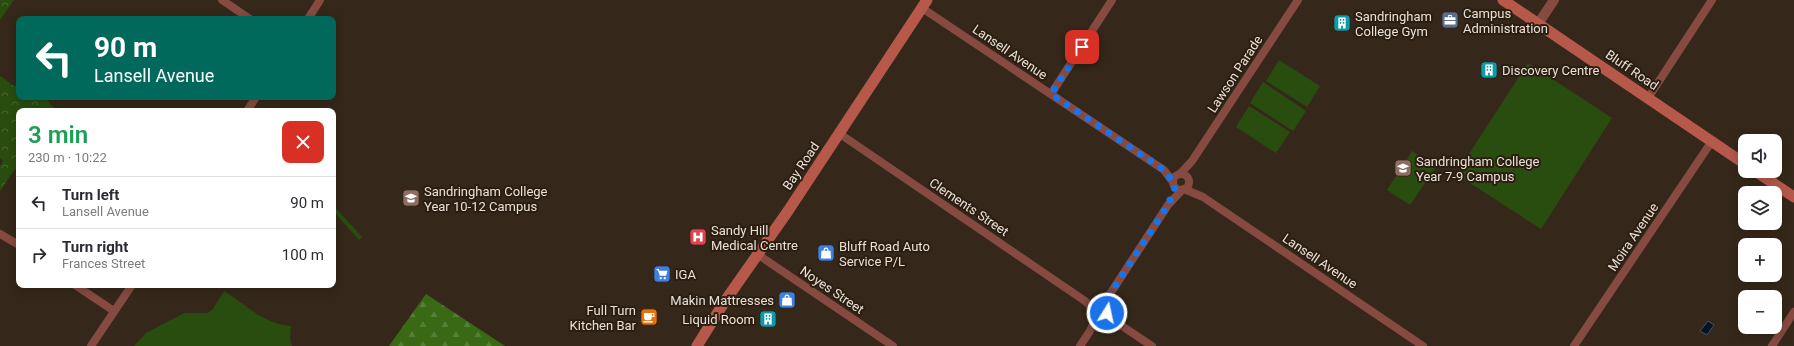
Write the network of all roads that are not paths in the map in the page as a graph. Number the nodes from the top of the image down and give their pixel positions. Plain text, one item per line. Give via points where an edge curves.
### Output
1 (222, 0) edge
2 (320, 0) edge
3 (1112, 0) edge
4 (1298, 0) edge
5 (1503, 0) edge
6 (1554, 0) edge
7 (1712, 0) edge
8 (925, 4) edge
9 (246, 16) edge
10 (310, 16) edge
11 (1538, 24) junction
12 (1051, 94) junction
13 (1648, 98) junction
14 (840, 134) junction
15 (1712, 141) junction
16 (1738, 159) edge
17 (1192, 162) junction
18 (1766, 178) edge
19 (1189, 180) junction
20 (1179, 183) junction
21 (1203, 197) junction
22 (1794, 197) edge
23 (0, 234) edge
24 (16, 243) edge
25 (757, 254) junction
26 (80, 288) edge
27 (130, 288) edge
28 (114, 311) junction
29 (1101, 311) junction
30 (1794, 312) edge
31 (91, 346) edge
32 (697, 346) edge
33 (893, 346) edge
34 (1080, 346) edge
35 (1152, 346) edge
36 (1424, 346) edge
37 (1574, 346) edge
38 (1772, 346) edge

1 - 9 street
2 - 10 street
3 - 12 street
4 - 17 street, Lawson Parade
5 - 11 main road, Bluff Road
6 - 11 street
7 - 13 street
8 - 12 street, Lansell Avenue
8 - 14 main road, Bay Road
11 - 13 main road, Bluff Road
12 - 20 street, Lansell Avenue via 1164,170
13 - 15 main road, Bluff Road
14 - 25 main road, Bay Road
14 - 29 street, Clements Street
15 - 16 main road, Bluff Road
15 - 37 street, Moira Avenue
17 - 19 street, Lawson Parade
17 - 20 street, Lawson Parade
18 - 22 main road
19 - 20 street via 1188,186
19 - 20 street via 1185,175
19 - 21 street, Lansell Avenue
20 - 21 street, Lansell Avenue
20 - 29 street, Lawson Parade via 1168,205
21 - 36 street, Lansell Avenue
23 - 24 street
25 - 32 main road, Bay Road
25 - 33 street, Noyes Street
26 - 28 street
27 - 28 street
28 - 31 street
29 - 34 street, Lawson Parade via 1100,321
29 - 35 street, Clements Street via 1109,320
30 - 38 street

